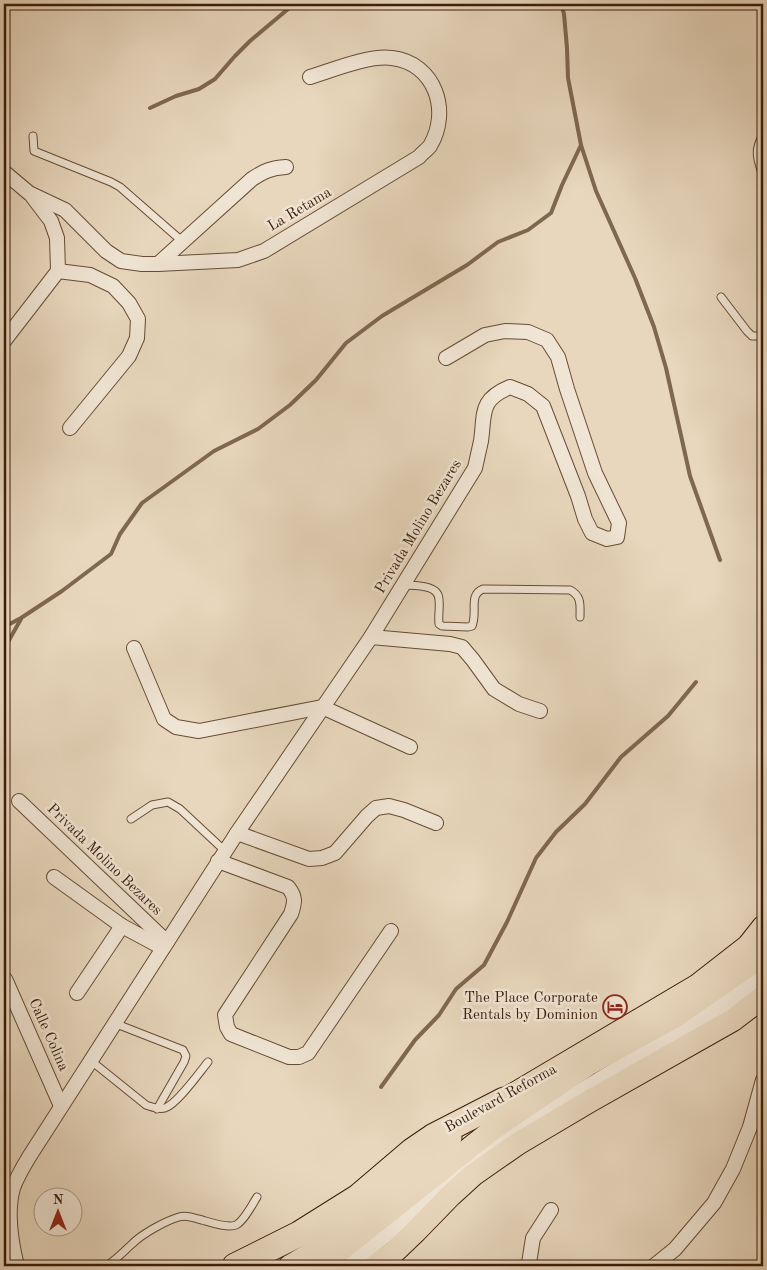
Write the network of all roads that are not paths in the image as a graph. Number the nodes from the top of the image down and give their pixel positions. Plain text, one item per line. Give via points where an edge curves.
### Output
1 (310, 77) dead end
2 (763, 135) edge
3 (33, 136) dead end
4 (286, 167) dead end
5 (4, 172) edge
6 (763, 178) edge
7 (29, 192) junction
8 (183, 242) junction
9 (158, 264) junction
10 (58, 271) junction
11 (721, 297) dead end
12 (763, 336) edge
13 (4, 341) edge
14 (446, 358) dead end
15 (70, 428) dead end
16 (403, 585) junction
17 (580, 617) dead end
18 (371, 636) junction
19 (134, 648) dead end
20 (322, 708) junction
21 (540, 711) dead end
22 (410, 747) dead end
23 (19, 801) dead end
24 (131, 819) dead end
25 (436, 823) dead end
26 (237, 833) junction
27 (221, 856) junction
28 (54, 877) dead end
29 (122, 926) junction
30 (763, 927) edge
31 (391, 931) dead end
32 (165, 945) junction
33 (763, 949) edge
34 (763, 977) edge
35 (4, 978) edge
36 (77, 992) dead end
37 (763, 997) edge
38 (114, 1023) junction
39 (90, 1060) junction
40 (208, 1062) dead end
41 (763, 1080) edge
42 (504, 1100) junction
43 (61, 1106) junction
44 (157, 1108) junction
45 (257, 1197) dead end
46 (551, 1210) dead end
47 (17, 1266) edge
48 (106, 1266) edge
49 (235, 1266) edge
50 (289, 1266) edge
51 (321, 1266) edge
52 (344, 1266) edge
53 (375, 1266) edge
54 (530, 1266) edge
55 (654, 1266) edge

1 - 9 street, La Retama via 369,59 391,58 410,63 425,73 437,92 440,114 429,148 264,251 238,260
2 - 6 lane via 756,152
3 - 8 lane via 34,151 111,182
4 - 8 street via 264,171 252,179
5 - 7 street, La Retama
7 - 9 street, La Retama via 64,210 106,251 121,261
7 - 10 street via 51,220 57,238
8 - 9 street
10 - 13 street
10 - 15 street via 90,275 113,286 129,303 138,320 137,338 129,356
11 - 12 lane via 752,336
14 - 16 street, Privada Molino Bezares via 485,336 505,331 528,332 547,340 558,357 595,473 619,524 616,536 607,539 592,533 543,406 528,394 510,388 497,393 484,408 475,468
16 - 17 lane via 431,588 438,593 439,624 442,626 472,626 475,620 474,597 483,589 570,590 579,599
16 - 18 street, Privada Molino Bezares
18 - 20 street, Privada Molino Bezares
18 - 21 street via 462,647 494,689
19 - 20 street via 164,719 176,727 199,731
20 - 22 street
20 - 26 street, Privada Molino Bezares
23 - 32 street, Privada Molino Bezares
24 - 27 lane via 152,805 168,802 180,809
25 - 26 street via 389,806 376,808 335,853 309,860
26 - 27 street, Privada Molino Bezares
27 - 31 street via 288,888 294,895 291,914 225,1016 231,1034 289,1056 308,1053
27 - 32 street, Privada Molino Bezares
28 - 29 street
29 - 32 street
29 - 36 street
30 - 42 highway, Boulevard Reforma via 748,946 698,985
32 - 38 street, Privada Molino Bezares
33 - 51 main road via 750,965 675,1017 588,1065 492,1130
34 - 52 main road via 712,1014 472,1160
35 - 43 street, Calle Colina
37 - 53 highway via 733,1020 494,1160 473,1175 416,1232
38 - 39 street, Privada Molino Bezares
38 - 44 lane via 183,1050 184,1062
39 - 43 street, Privada Molino Bezares
39 - 44 lane via 146,1105
40 - 44 lane via 177,1099 166,1108
41 - 55 street via 750,1127 714,1204 675,1249
42 - 49 highway, Boulevard Reforma via 434,1136 358,1197 300,1234
42 - 50 main road via 430,1154 314,1251
43 - 47 street, Privada Molino Bezares via 29,1156 13,1190 10,1213
45 - 48 lane via 235,1225 179,1217 148,1231
46 - 54 street via 533,1238

